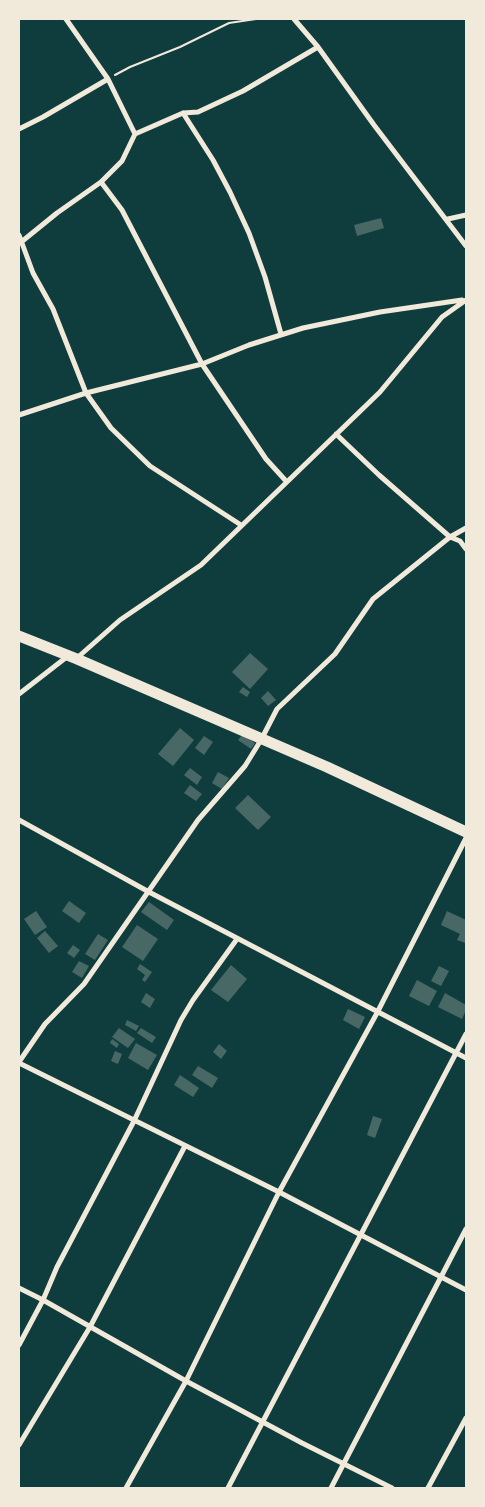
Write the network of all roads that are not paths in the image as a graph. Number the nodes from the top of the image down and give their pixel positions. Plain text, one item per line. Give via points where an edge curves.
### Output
1 (66, 19) edge
2 (294, 19) edge
3 (318, 47) junction
4 (108, 79) junction
5 (183, 113) junction
6 (19, 129) edge
7 (135, 134) junction
8 (101, 182) junction
9 (466, 215) edge
10 (448, 219) junction
11 (19, 235) edge
12 (20, 243) edge
13 (466, 246) edge
14 (466, 300) edge
15 (282, 334) junction
16 (202, 364) junction
17 (86, 393) junction
18 (19, 415) edge
19 (336, 434) junction
20 (286, 481) junction
21 (241, 525) junction
22 (466, 528) edge
23 (450, 537) junction
24 (466, 549) edge
25 (19, 636) edge
26 (72, 657) junction
27 (19, 694) edge
28 (261, 740) junction
29 (19, 820) edge
30 (466, 832) edge
31 (466, 838) edge
32 (149, 892) junction
33 (237, 938) junction
34 (377, 1013) junction
35 (466, 1034) edge
36 (456, 1053) junction
37 (466, 1058) edge
38 (19, 1063) edge
39 (134, 1121) junction
40 (185, 1146) junction
41 (279, 1192) junction
42 (466, 1229) edge
43 (360, 1236) junction
44 (441, 1277) junction
45 (19, 1288) edge
46 (466, 1290) edge
47 (43, 1300) junction
48 (90, 1327) junction
49 (19, 1345) edge
50 (186, 1381) junction
51 (466, 1418) edge
52 (263, 1422) junction
53 (19, 1445) edge
54 (344, 1464) junction
55 (126, 1488) edge
56 (228, 1488) edge
57 (331, 1488) edge
58 (392, 1488) edge
59 (428, 1488) edge

1 - 4 street
2 - 3 street
3 - 5 street via 243,91 198,112
3 - 10 street
4 - 6 street
4 - 7 street
5 - 7 street
5 - 15 street via 217,168 250,233
7 - 8 street via 122,161
8 - 12 street
8 - 16 street via 122,210
9 - 10 street
10 - 13 street
11 - 12 street
12 - 17 street via 53,309
14 - 15 street via 380,312
14 - 19 street via 442,316 380,392
15 - 16 street
16 - 17 street
16 - 20 street via 266,459
17 - 18 street
17 - 21 street via 111,428 150,466
19 - 20 street
19 - 23 street
20 - 21 street
21 - 26 street via 201,565
22 - 23 street
23 - 24 street via 460,541
23 - 28 street via 374,599 336,654 277,709
25 - 26 main road
26 - 27 street
26 - 28 main road
28 - 30 main road via 381,791
28 - 32 street via 245,766 198,820
29 - 32 street
31 - 34 street
32 - 33 street
32 - 38 street via 84,984 45,1024
33 - 34 street
33 - 39 street via 181,1020
34 - 36 street
34 - 41 street
35 - 36 street
36 - 37 street
36 - 43 street
38 - 39 street
39 - 40 street
39 - 47 street
40 - 41 street
40 - 48 street
41 - 43 street
41 - 50 street
42 - 44 street
43 - 44 street
43 - 52 street
44 - 46 street
44 - 54 street
45 - 47 street
47 - 48 street
47 - 49 street
48 - 50 street
48 - 53 street
50 - 52 street
50 - 55 street
51 - 59 street
52 - 54 street
52 - 56 street
54 - 57 street
54 - 58 street

